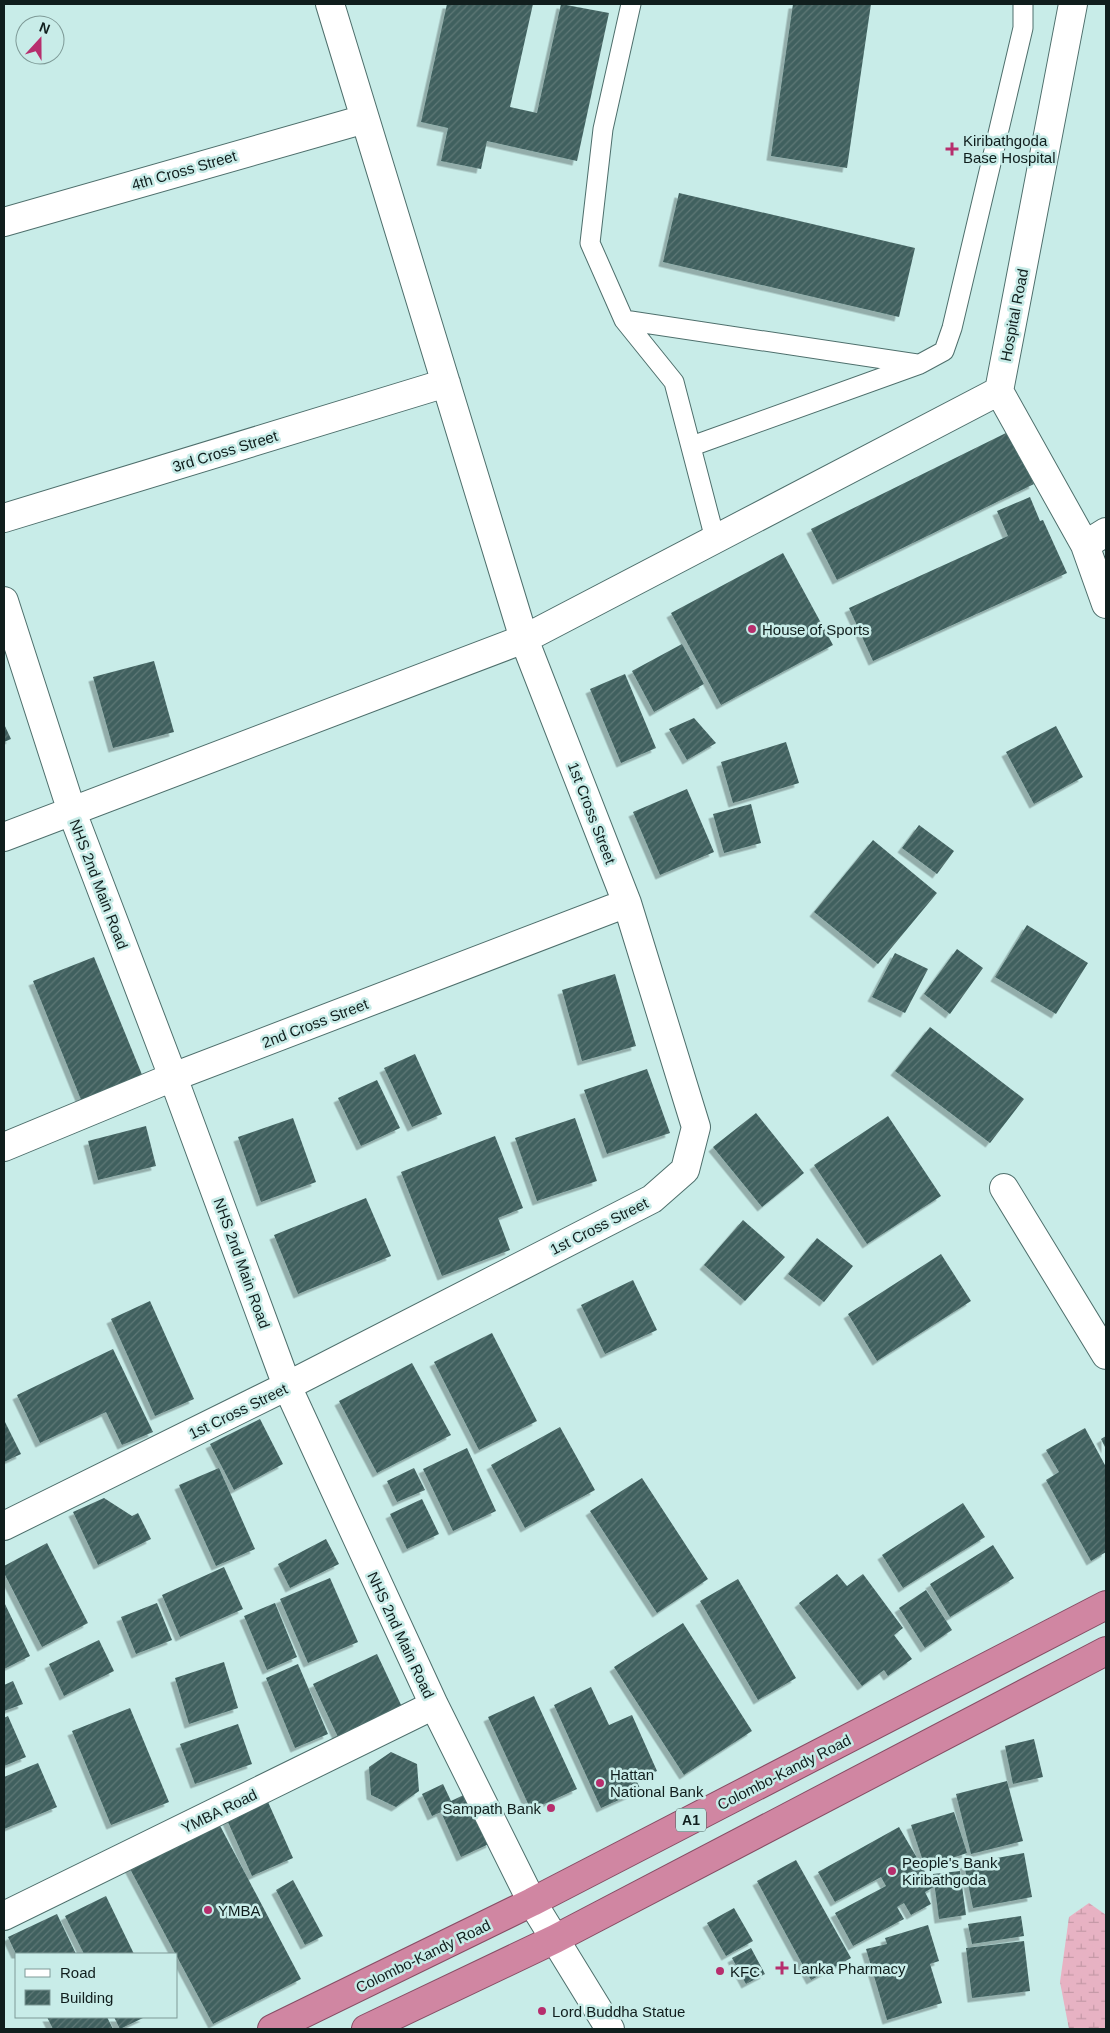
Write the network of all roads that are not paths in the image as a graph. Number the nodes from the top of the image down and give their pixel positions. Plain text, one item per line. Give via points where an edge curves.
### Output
1 (330, 4) edge
2 (631, 4) edge
3 (1022, 4) edge
4 (1073, 4) edge
5 (365, 119) junction
6 (4, 222) edge
7 (624, 320) junction
8 (920, 364) junction
9 (446, 384) junction
10 (999, 391) junction
11 (692, 446) junction
12 (4, 518) edge
13 (1096, 538) edge
14 (716, 539) junction
15 (4, 602) edge
16 (1106, 604) edge
17 (524, 639) junction
18 (72, 812) junction
19 (4, 837) edge
20 (627, 903) junction
21 (173, 1077) junction
22 (4, 1147) edge
23 (1004, 1188) dead end
24 (1106, 1355) edge
25 (287, 1386) junction
26 (4, 1526) edge
27 (1106, 1605) edge
28 (1106, 1651) edge
29 (434, 1705) junction
30 (532, 1902) junction
31 (4, 1916) edge
32 (555, 1939) junction
33 (272, 2029) edge
34 (366, 2029) edge
35 (610, 2029) edge

1 - 5 street, 1st Cross Street
2 - 7 lane via 603,129 590,244
3 - 8 lane via 1023,28 952,328 944,351
4 - 10 street, Hospital Road
5 - 6 street, 4th Cross Street
5 - 9 street, 1st Cross Street
7 - 8 lane
7 - 11 lane via 674,382
8 - 11 lane
9 - 12 street, 3rd Cross Street
9 - 17 street, 1st Cross Street
10 - 13 street
10 - 14 street
11 - 14 lane
13 - 16 street
14 - 17 street
15 - 18 street, NHS 2nd Main Road
17 - 18 street
17 - 20 street, 1st Cross Street
18 - 19 street
18 - 21 street, NHS 2nd Main Road
20 - 21 street, 2nd Cross Street
20 - 25 street, 1st Cross Street via 696,1127 685,1170 652,1199
21 - 22 street, 2nd Cross Street
21 - 25 street, NHS 2nd Main Road
23 - 24 street
25 - 26 street, 1st Cross Street
25 - 29 street, NHS 2nd Main Road
27 - 30 highway, Colombo-Kandy Road / A1
28 - 32 highway
29 - 30 street, NHS 2nd Main Road
29 - 31 street, YMBA Road
30 - 32 street, NHS 2nd Main Road
30 - 33 highway, Colombo-Kandy Road / A1
32 - 34 highway
32 - 35 street, NHS 2nd Main Road

